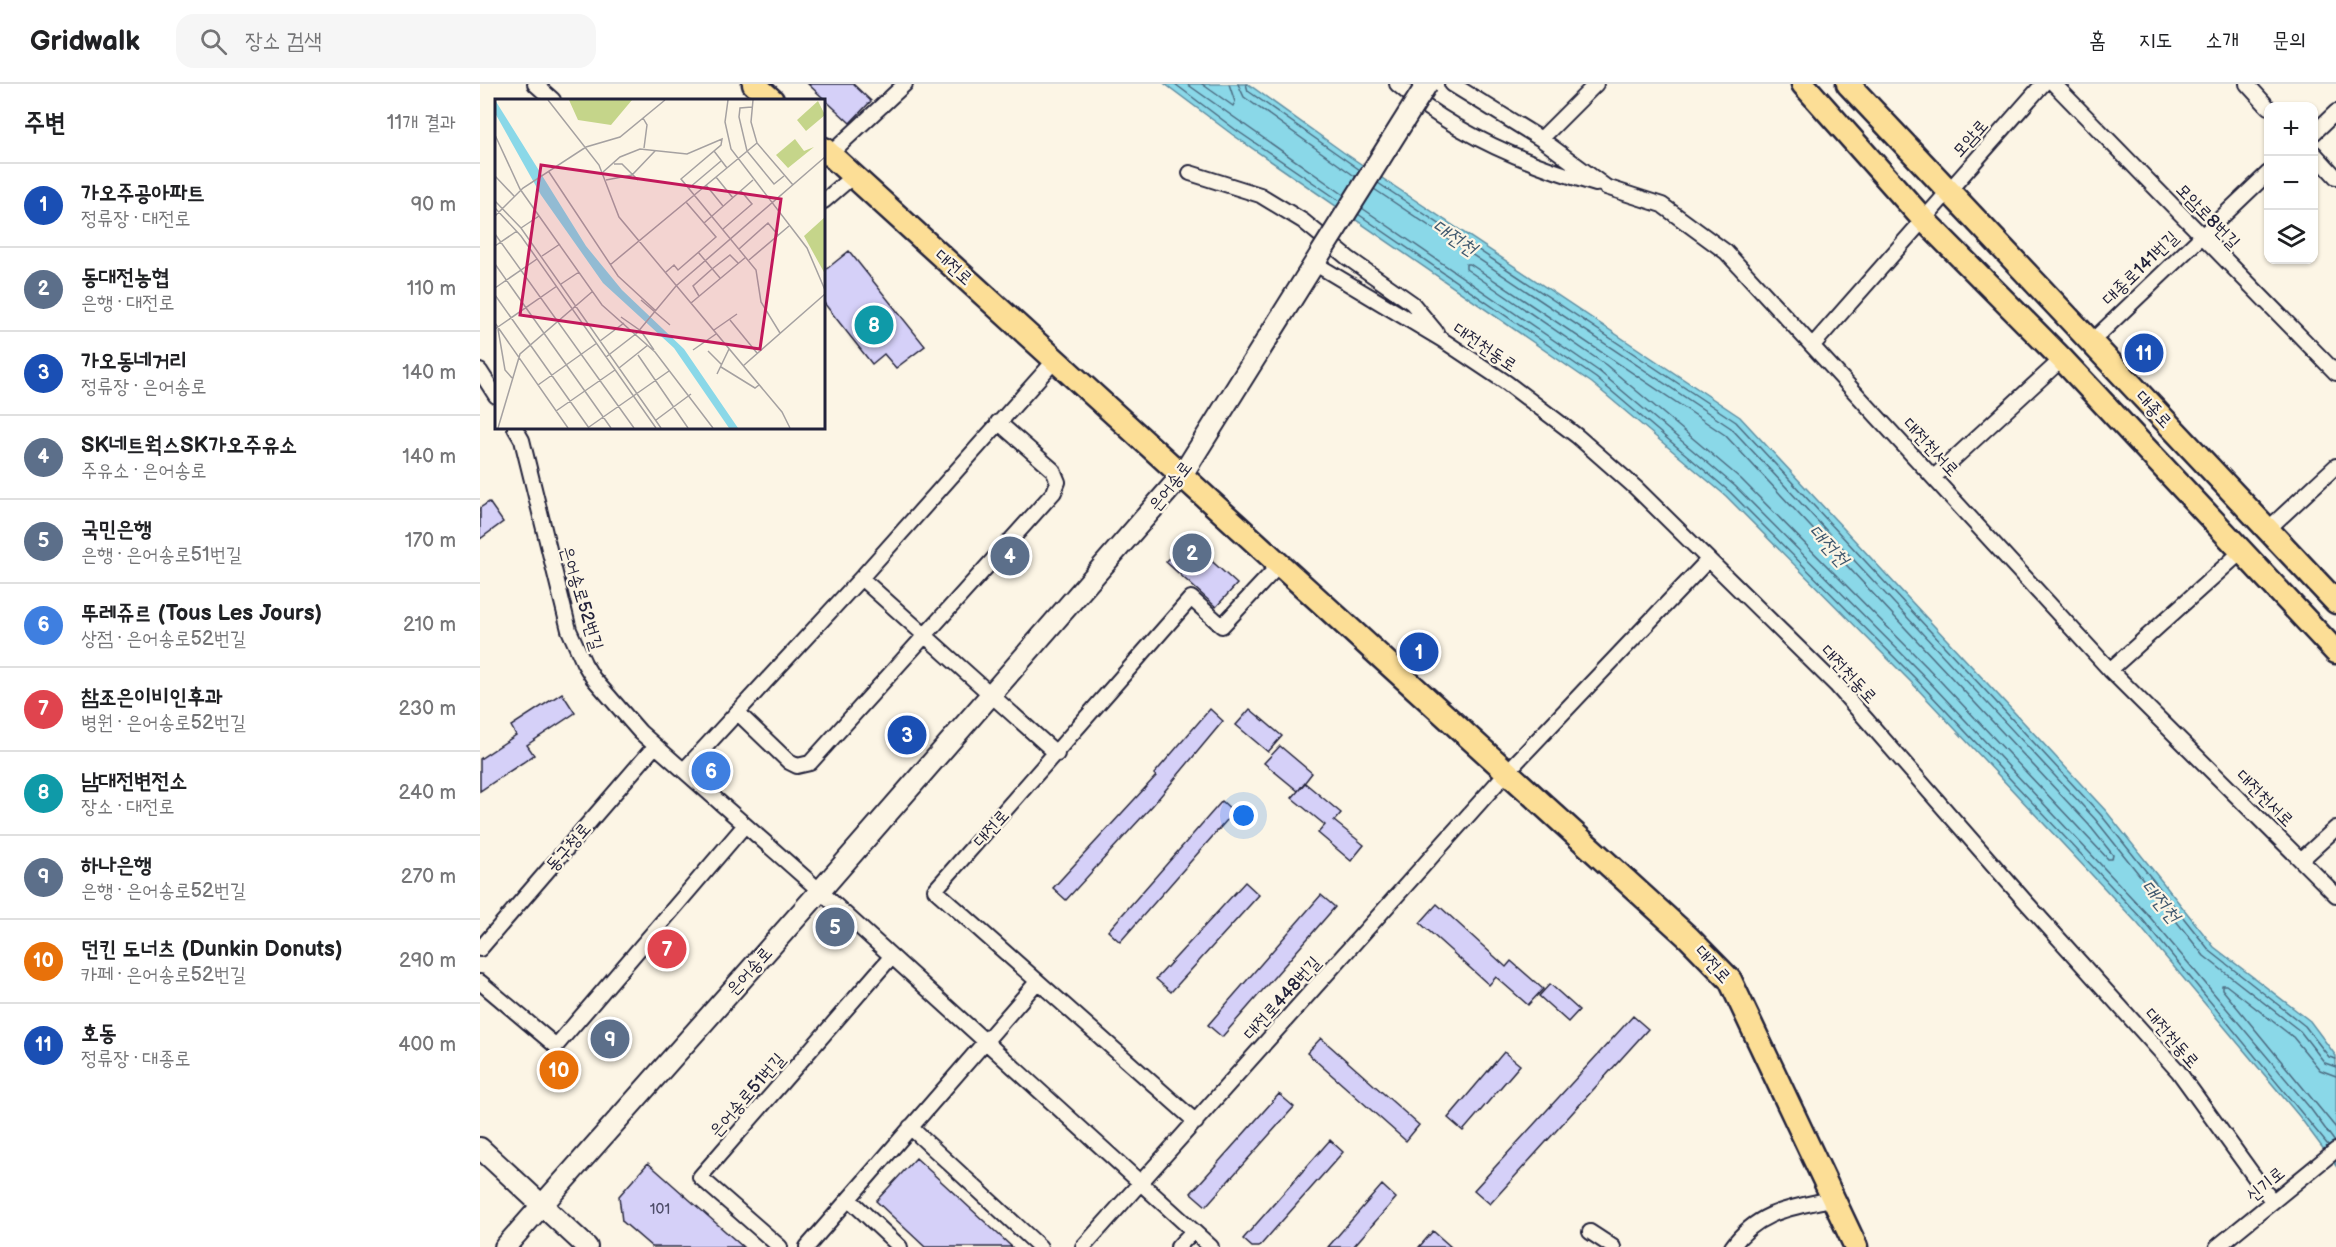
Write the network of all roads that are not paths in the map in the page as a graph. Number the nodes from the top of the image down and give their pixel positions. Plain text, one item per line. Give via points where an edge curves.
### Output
1 (535, 84) edge
2 (754, 84) edge
3 (905, 84) edge
4 (1397, 84) edge
5 (1427, 84) edge
6 (1452, 84) edge
7 (1596, 84) edge
8 (1803, 84) edge
9 (1848, 84) edge
10 (2043, 84) edge
11 (2054, 84) edge
12 (2247, 84) edge
13 (552, 99) edge
14 (771, 99) edge
15 (2264, 103) edge
16 (2336, 112) edge
17 (2318, 128) edge
18 (1541, 140) junction
19 (826, 152) edge
20 (2316, 156) edge
21 (1190, 173) dead end
22 (853, 176) junction
23 (2264, 177) edge
24 (2336, 177) edge
25 (1606, 187) junction
26 (1947, 190) junction
27 (825, 200) edge
28 (1923, 219) junction
29 (2201, 235) junction
30 (1316, 260) junction
31 (1441, 339) junction
32 (2091, 342) junction
33 (1813, 345) junction
34 (1056, 359) junction
35 (2062, 359) junction
36 (480, 371) edge
37 (2336, 374) edge
38 (495, 394) edge
39 (998, 422) junction
40 (516, 429) edge
41 (2336, 466) edge
42 (1182, 475) junction
43 (1934, 477) junction
44 (2267, 530) junction
45 (2242, 551) junction
46 (1708, 560) junction
47 (1280, 564) junction
48 (861, 578) junction
49 (2336, 602) edge
50 (926, 637) junction
51 (2336, 652) edge
52 (2110, 669) junction
53 (992, 695) junction
54 (737, 712) junction
55 (656, 746) junction
56 (1057, 754) junction
57 (684, 770) junction
58 (1507, 772) junction
59 (744, 825) junction
60 (2336, 828) edge
61 (2301, 860) junction
62 (820, 891) junction
63 (2336, 896) edge
64 (480, 949) edge
65 (891, 957) junction
66 (480, 982) edge
67 (1037, 982) junction
68 (985, 1042) junction
69 (1196, 1122) junction
70 (910, 1127) junction
71 (480, 1148) edge
72 (2336, 1150) edge
73 (1141, 1184) junction
74 (849, 1199) junction
75 (1830, 1199) junction
76 (2272, 1201) junction
77 (541, 1204) junction
78 (1193, 1231) junction
79 (1590, 1232) dead end
80 (505, 1247) edge
81 (587, 1247) edge
82 (780, 1247) edge
83 (807, 1247) edge
84 (900, 1247) edge
85 (1040, 1247) edge
86 (1083, 1247) edge
87 (1179, 1247) edge
88 (1210, 1247) edge
89 (1613, 1247) edge
90 (1732, 1247) edge
91 (1856, 1247) edge
92 (2217, 1247) edge

1 - 13 street
2 - 14 main road
3 - 19 street
4 - 25 street via 1510,154
5 - 30 main road, 은어송로, bridge
6 - 18 street, 대전천서로
7 - 18 street
8 - 28 main road, 대종로
9 - 26 main road, 대종로
10 - 26 street, 모암로
11 - 29 street, 모암로8번길
12 - 15 street
16 - 17 street
18 - 25 street, 대전천서로
19 - 22 main road, 대전로
20 - 24 street
21 - 31 street via 1260,195 1303,221 1412,303
22 - 27 street
22 - 34 main road, 대전로
23 - 29 street, 대종로141번길
25 - 33 street, 대전천서로 via 1662,205 1726,252
26 - 28 street
26 - 32 main road, 대종로
28 - 33 street
28 - 35 main road, 대종로
29 - 32 street, 대종로141번길
29 - 37 street, 모암로8번길
30 - 31 street, 대전천동로
30 - 42 main road, 은어송로
31 - 46 street, 대전천동로 via 1577,436
32 - 44 main road, 대종로
33 - 43 street, 대전천서로
34 - 39 street
34 - 42 main road, 대전로
35 - 43 street
35 - 45 main road, 대종로
36 - 38 street
39 - 48 street
39 - 50 street via 1053,470 1058,482 1054,492
40 - 55 street, 은어송로52번길 via 522,440 569,630 584,663
41 - 44 street
42 - 47 main road, 대전로
42 - 53 main road, 은어송로
43 - 52 street, 대전천서로
44 - 49 main road, 대종로
45 - 51 main road, 대종로
45 - 52 street
46 - 58 street
46 - 76 street, 대전천동로 via 1836,685 2178,1071
47 - 56 street, 대전로 via 1222,626 1191,598
47 - 58 main road, 대전로
48 - 50 street
48 - 54 street
50 - 53 street
50 - 54 street via 810,763 797,766 789,762
52 - 61 street, 대전천서로
53 - 56 street
53 - 62 main road, 은어송로
54 - 57 street
55 - 57 street, 은어송로52번길
55 - 64 street, 동구청로
56 - 67 street, 대전로 via 935,890
57 - 59 street, 은어송로52번길
58 - 69 street, 대전로448번길
58 - 75 main road, 대전로 via 1730,980
59 - 62 street, 은어송로52번길
59 - 66 street via 556,1046
60 - 61 street
61 - 63 street, 대전천서로
62 - 65 street
62 - 77 main road, 은어송로
65 - 68 street
65 - 82 street, 은어송로51번길 via 700,1176
67 - 68 street
67 - 69 street, 대전로
68 - 70 street
68 - 73 street
69 - 73 street, 대전로448번길
70 - 74 street
70 - 85 street
71 - 77 main road
72 - 76 street, 신기로
73 - 78 street
73 - 86 street, 대전로448번길
74 - 83 street
74 - 84 street
75 - 90 street via 1761,1218 1743,1231
75 - 91 main road, 대전로
76 - 92 street, 신기로
77 - 80 main road, 은어송로
77 - 81 main road
78 - 87 street
78 - 88 street
79 - 89 street

